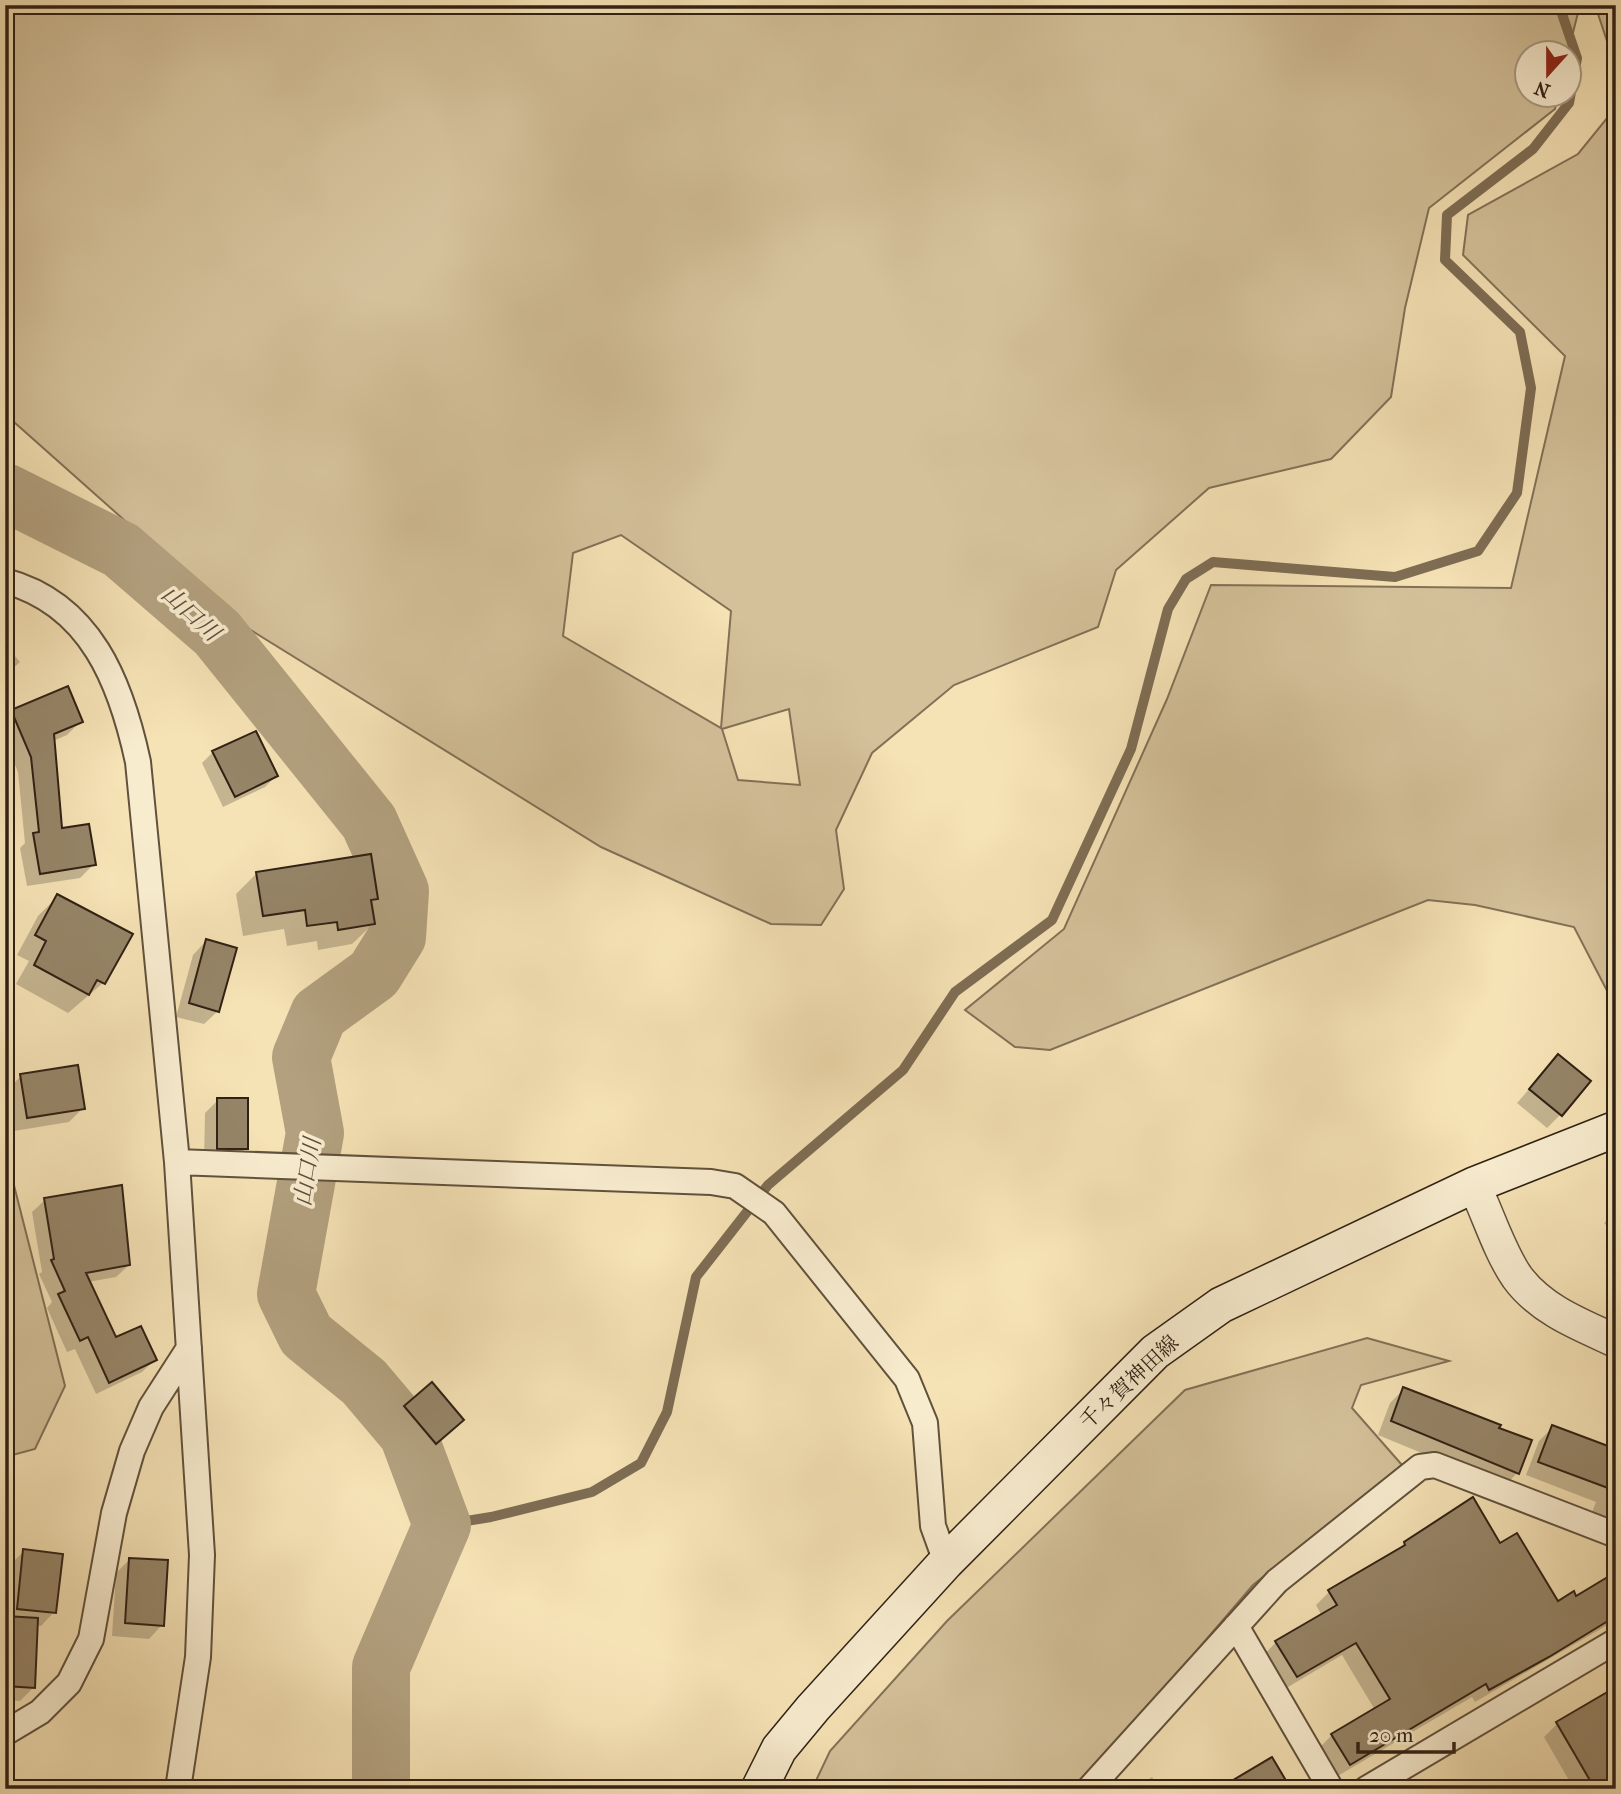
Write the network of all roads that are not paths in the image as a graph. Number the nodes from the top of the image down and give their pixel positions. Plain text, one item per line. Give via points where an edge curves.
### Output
1 (5, 581) edge
2 (1616, 1129) edge
3 (177, 1162) junction
4 (1474, 1185) junction
5 (1616, 1341) edge
6 (189, 1348) junction
7 (1616, 1535) edge
8 (946, 1562) junction
9 (1236, 1626) junction
10 (1616, 1641) edge
11 (5, 1733) edge
12 (178, 1789) edge
13 (759, 1789) edge
14 (1089, 1789) edge
15 (1331, 1789) edge
16 (1366, 1789) edge

1 - 3 street via 23,586 65,611 102,655 128,714 138,762
2 - 4 main road, 千々賀神田線
3 - 6 street
3 - 8 street via 735,1186 774,1213 907,1379 925,1423 933,1526
4 - 5 street via 1517,1277 1534,1296 1559,1314
4 - 8 main road, 千々賀神田線 via 1220,1305 1155,1352
6 - 11 street via 150,1406 132,1451 114,1513 92,1639 69,1683 40,1712
6 - 12 street via 202,1555 198,1657
7 - 9 street via 1435,1465 1420,1467 1277,1581
8 - 13 main road, 千々賀神田線 via 779,1749
9 - 14 street
9 - 15 street
10 - 16 street

